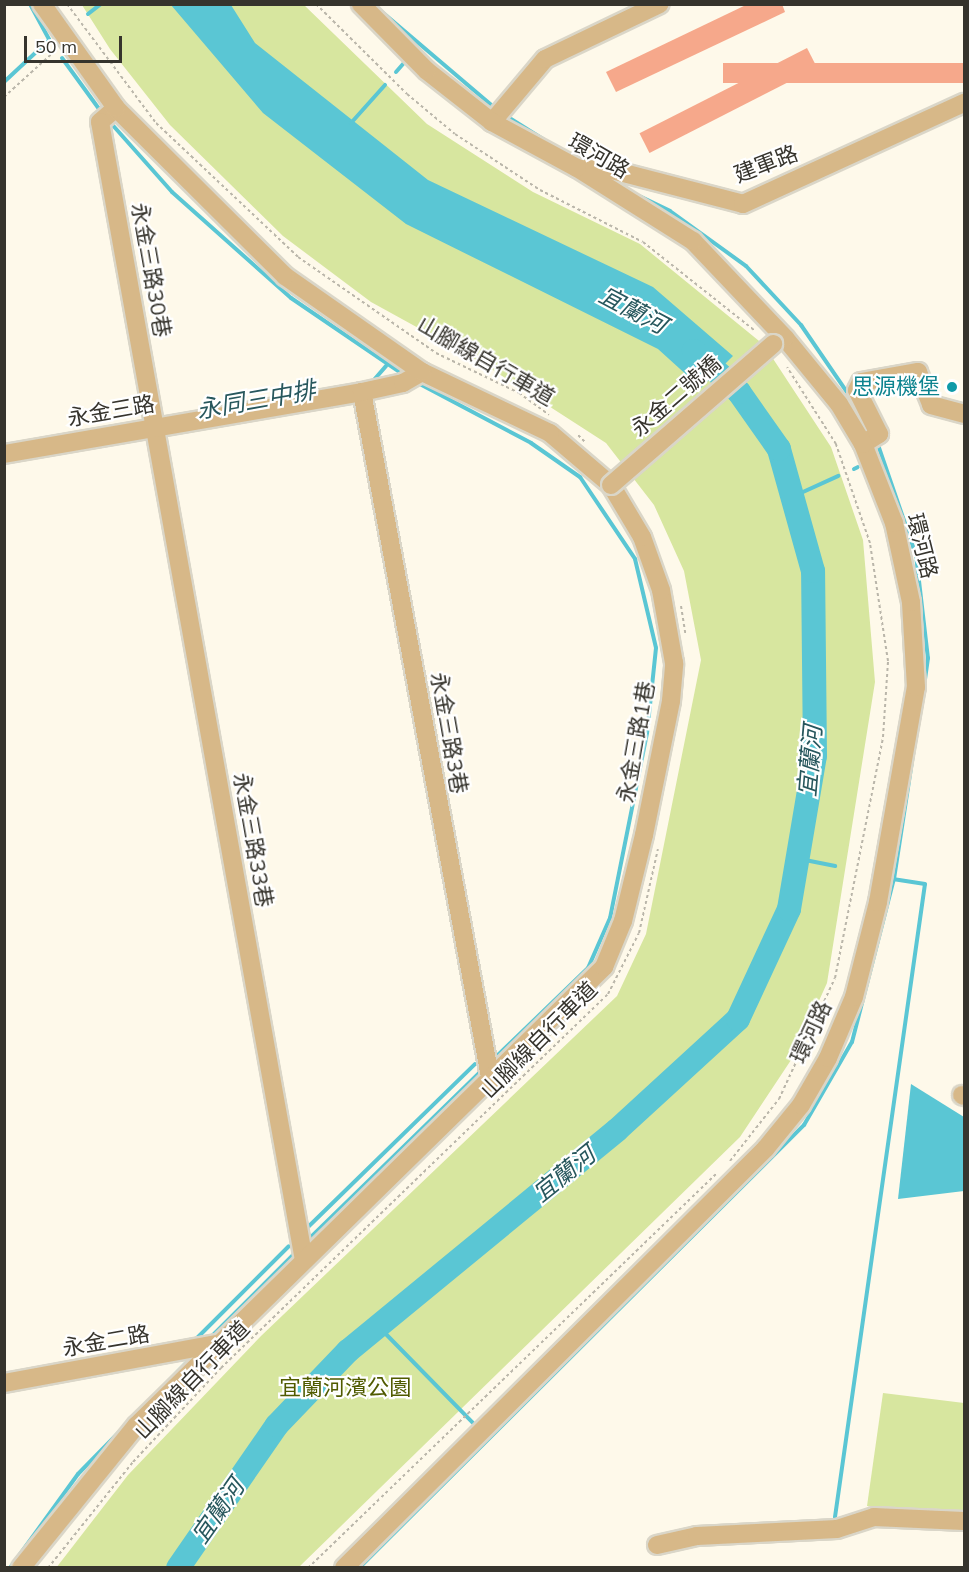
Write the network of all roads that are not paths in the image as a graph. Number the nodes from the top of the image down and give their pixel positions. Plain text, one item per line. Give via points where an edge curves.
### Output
1 (42, 4) edge
2 (361, 4) edge
3 (660, 4) edge
4 (964, 103) edge
5 (116, 108) junction
6 (492, 123) junction
7 (577, 168) junction
8 (779, 341) junction
9 (422, 372) junction
10 (362, 392) junction
11 (964, 414) edge
12 (155, 427) junction
13 (863, 444) junction
14 (4, 454) edge
15 (611, 484) junction
16 (491, 1082) junction
17 (304, 1260) junction
18 (216, 1344) junction
19 (4, 1383) edge
20 (964, 1521) edge
21 (657, 1545) dead end
22 (21, 1568) edge
23 (344, 1568) edge

1 - 5 street, 永金三路1巷
2 - 6 street, 環河路 via 426,70
3 - 6 street via 545,59
4 - 7 street, 建軍路 via 743,204 612,170 603,173
5 - 9 street, 永金三路1巷 via 285,276
5 - 12 street, 永金三路30巷 via 100,122
6 - 7 street, 環河路
7 - 8 street, 環河路 via 693,241
8 - 13 street, 環河路 via 839,404
8 - 15 street, 永金二號橋, bridge
9 - 10 street, 永金三路 via 403,383
9 - 15 street, 永金三路1巷 via 550,433
10 - 12 street, 永金三路
10 - 16 street, 永金三路3巷
11 - 13 street via 931,405 918,372 861,382 857,390 879,434
12 - 14 street, 永金三路
12 - 17 street, 永金三路33巷
13 - 23 street, 環河路 via 894,524 910,602 916,687 878,902 854,997 828,1058 801,1105 766,1148
15 - 16 street, 永金三路1巷 via 642,537 661,590 674,663 666,728 623,921 604,967
16 - 17 street, 永金三路1巷
17 - 18 street, 永金三路1巷
18 - 19 street, 永金二路
18 - 22 street, 永金三路1巷 via 136,1426
20 - 21 street via 874,1517 837,1528 698,1536

